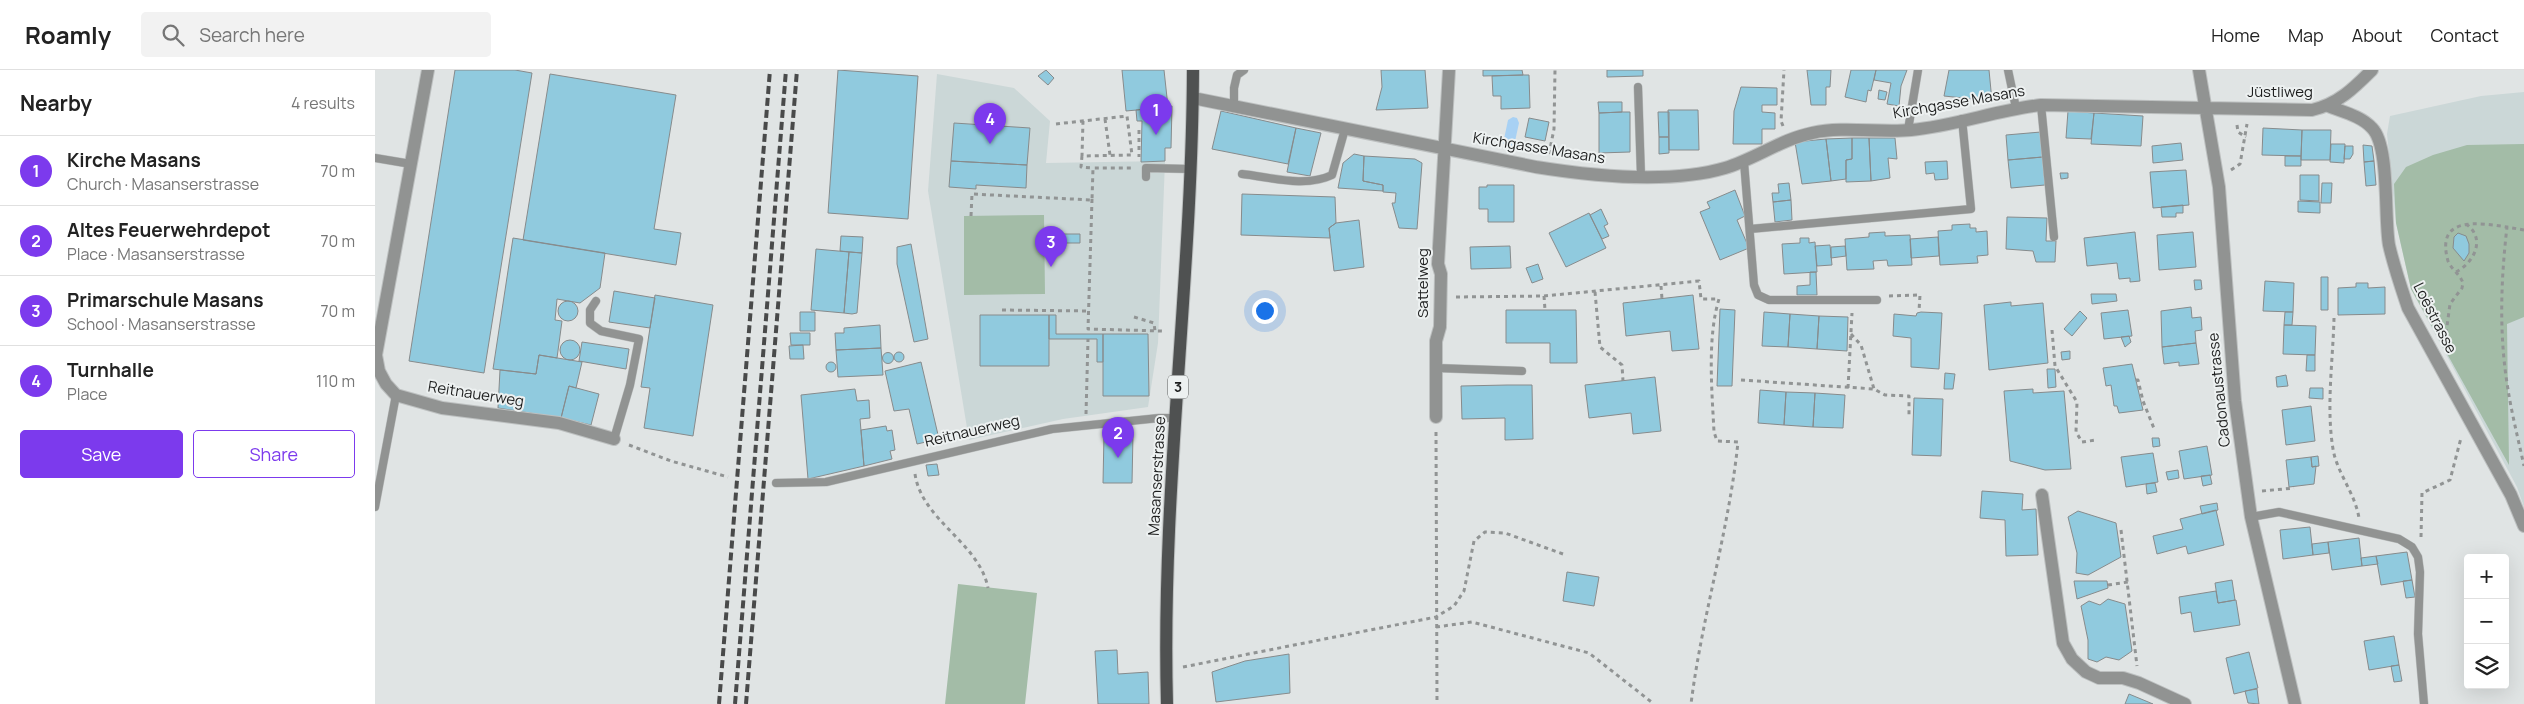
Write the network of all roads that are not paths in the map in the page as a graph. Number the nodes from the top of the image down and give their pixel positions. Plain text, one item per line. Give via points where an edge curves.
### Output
1 (428, 70) edge
2 (1193, 70) edge
3 (1245, 70) edge
4 (1449, 70) edge
5 (1918, 70) edge
6 (2008, 70) edge
7 (2199, 70) edge
8 (2372, 70) edge
9 (1638, 87) dead end
10 (1193, 98) junction
11 (2041, 105) junction
12 (1234, 106) junction
13 (2328, 106) junction
14 (2016, 108) junction
15 (2205, 108) junction
16 (1962, 119) junction
17 (1345, 129) junction
18 (1908, 130) junction
19 (1445, 150) junction
20 (375, 158) edge
21 (1743, 162) junction
22 (411, 164) junction
23 (1191, 169) junction
24 (1242, 174) dead end
25 (1641, 176) junction
26 (1145, 177) dead end
27 (1750, 229) junction
28 (2054, 236) dead end
29 (596, 300) dead end
30 (1877, 300) dead end
31 (1437, 368) junction
32 (1522, 371) dead end
33 (396, 395) junction
34 (1436, 417) road end
35 (1176, 418) junction
36 (614, 440) joint
37 (776, 483) dead end
38 (2042, 495) dead end
39 (375, 507) edge
40 (2251, 517) junction
41 (2523, 519) edge
42 (1167, 704) edge
43 (2185, 704) edge
44 (2295, 704) edge
45 (2424, 704) edge

1 - 22 street
2 - 10 main road, Masanserstrasse / 3
3 - 12 lane via 1237,75
4 - 19 street, Sattelweg
5 - 18 lane
6 - 14 lane
7 - 15 street, Cadonaustrasse
8 - 13 street, Jüstliweg via 2349,93
9 - 25 lane
10 - 12 street, Kirchgasse Masans
10 - 23 main road, Masanserstrasse / 3
11 - 14 street, Kirchgasse Masans
11 - 15 street, Kirchgasse Masans
11 - 28 lane
12 - 17 street, Kirchgasse Masans
13 - 15 street, Jüstliweg via 2298,111
13 - 41 street, Loëstrasse via 2359,118 2374,129 2383,156 2389,244 2408,308
14 - 16 street, Kirchgasse Masans
15 - 40 street, Cadonaustrasse via 2219,187 2235,401
16 - 18 street, Kirchgasse Masans
16 - 27 lane via 1971,209
17 - 19 street, Kirchgasse Masans
17 - 24 lane via 1331,175 1324,179 1301,181
18 - 21 street, Kirchgasse Masans via 1813,132
19 - 25 street, Kirchgasse Masans via 1575,173
19 - 31 street, Sattelweg via 1438,264 1441,274
20 - 22 lane
21 - 25 street, Kirchgasse Masans via 1701,173
21 - 27 lane
22 - 33 street via 376,355 386,384
23 - 26 lane via 1146,168
23 - 35 main road, Masanserstrasse / 3
27 - 30 lane via 1754,286 1763,299
29 - 36 lane via 589,310 589,323 601,331 639,339
31 - 32 lane
31 - 34 street, Sattelweg
33 - 36 street, Reitnauerweg via 442,408 559,423
33 - 39 lane
35 - 37 lane, Reitnauerweg via 1053,429 826,482
35 - 42 main road, Masanserstrasse / 3
38 - 43 street via 2063,643 2072,659 2086,672 2099,678 2123,678
40 - 44 street, Cadonaustrasse
40 - 45 lane via 2279,512 2399,539 2412,547 2418,557 2421,590 2418,634

